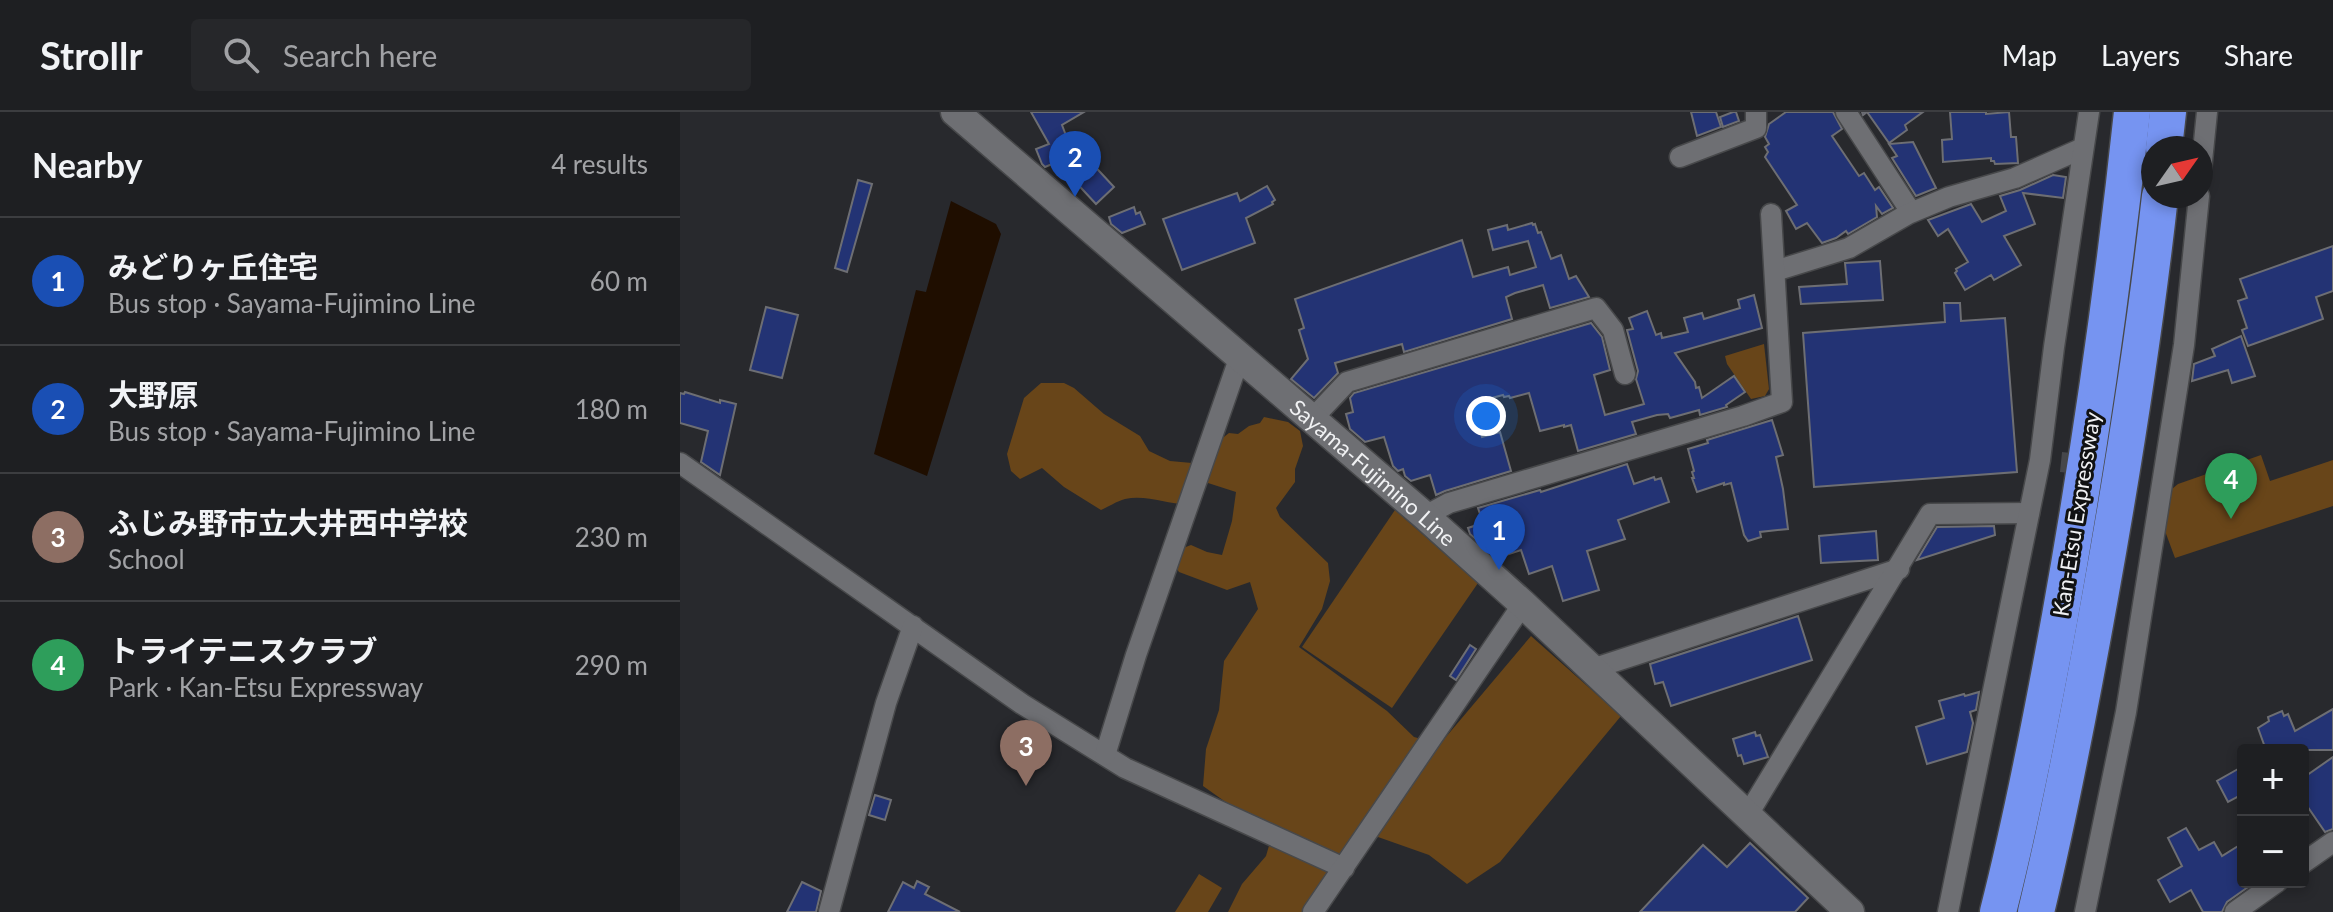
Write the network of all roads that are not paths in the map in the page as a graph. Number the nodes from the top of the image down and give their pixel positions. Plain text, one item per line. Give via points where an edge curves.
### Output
1 (955, 112) edge
2 (1756, 112) edge
3 (1846, 112) edge
4 (2089, 112) edge
5 (2132, 112) edge
6 (2168, 112) edge
7 (2207, 112) edge
8 (2165, 136) edge
9 (2205, 136) edge
10 (2083, 148) junction
11 (1680, 157) dead end
12 (2158, 208) edge
13 (2198, 208) edge
14 (1911, 212) junction
15 (1771, 214) dead end
16 (1775, 271) junction
17 (1240, 356) junction
18 (1625, 374) dead end
19 (1313, 418) junction
20 (2040, 460) junction
21 (2061, 462) tunnel mouth
22 (680, 463) edge
23 (2029, 513) junction
24 (1425, 516) junction
25 (1899, 569) junction
26 (1523, 604) junction
27 (913, 626) junction
28 (1592, 669) junction
29 (1105, 755) junction
30 (1747, 816) junction
31 (2333, 842) edge
32 (2309, 859) edge
33 (1344, 868) junction
34 (2269, 888) edge
35 (829, 912) edge
36 (1313, 912) edge
37 (1850, 912) edge
38 (1948, 912) edge
39 (1998, 912) edge
40 (2036, 912) edge
41 (2085, 912) edge
42 (2235, 912) edge

1 - 17 main road, Sayama-Fujimino Line
2 - 11 street via 1756,128
3 - 14 street
4 - 10 street
5 - 39 highway, Kan-Etsu Expressway via 2081,499 2042,714
6 - 8 highway
7 - 9 street
10 - 14 street via 2015,178
10 - 20 street
12 - 40 highway, Kan-Etsu Expressway via 2116,509
13 - 41 street via 2184,345 2155,472 2126,712
14 - 16 street via 1849,248
15 - 16 street
16 - 24 street via 1782,402 1449,503
17 - 19 main road, Sayama-Fujimino Line
17 - 29 street
18 - 19 street via 1613,330 1596,308 1347,382
19 - 24 main road, Sayama-Fujimino Line
20 - 21 street
20 - 23 street
22 - 27 street
23 - 25 street via 1930,514
23 - 38 street
24 - 26 main road, Sayama-Fujimino Line
25 - 28 street
25 - 30 street
26 - 28 main road, Sayama-Fujimino Line
26 - 33 street
27 - 29 street
27 - 35 street via 886,703
28 - 30 main road, Sayama-Fujimino Line
29 - 33 street
30 - 37 main road, Sayama-Fujimino Line
31 - 32 street
33 - 36 street
34 - 42 street

